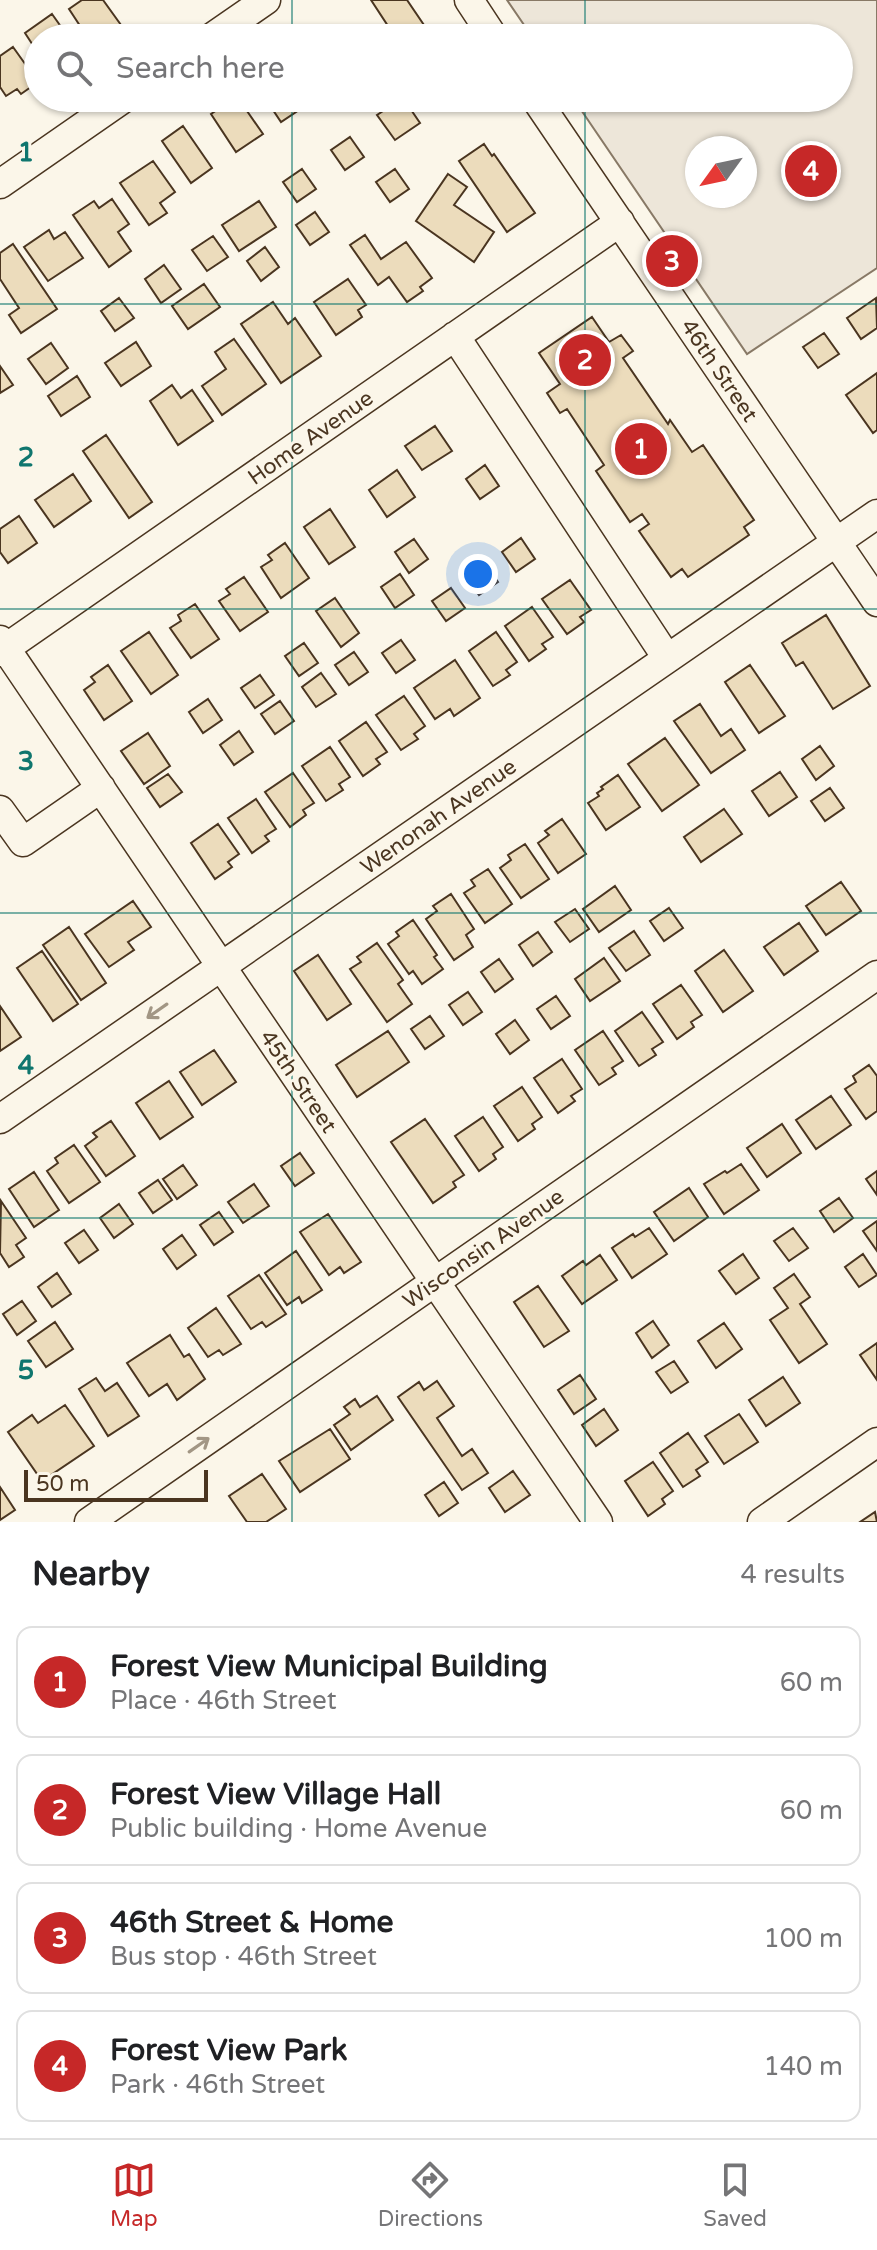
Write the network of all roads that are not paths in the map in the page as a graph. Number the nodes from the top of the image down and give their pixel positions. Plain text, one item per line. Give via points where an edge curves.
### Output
1 (266, 0) edge
2 (469, 0) edge
3 (231, 24) edge
4 (485, 24) edge
5 (104, 112) edge
6 (545, 112) edge
7 (0, 184) edge
8 (620, 222) junction
9 (455, 336) junction
10 (877, 514) edge
11 (836, 542) junction
12 (877, 602) edge
13 (2, 647) edge
14 (667, 658) junction
15 (101, 788) junction
16 (0, 810) edge
17 (221, 966) junction
18 (877, 975) edge
19 (0, 1119) edge
20 (435, 1281) junction
21 (877, 1442) edge
22 (89, 1522) edge
23 (598, 1522) edge
24 (762, 1522) edge

1 - 3 street
2 - 4 street
5 - 7 street
6 - 8 street, 46th Street
8 - 9 street, Home Avenue
8 - 11 street, 46th Street
9 - 13 street, Home Avenue
9 - 14 street
10 - 11 street, Wenonah Avenue
11 - 12 street, 46th Street
11 - 14 street, Wenonah Avenue
13 - 15 street, 45th Street
14 - 17 street, Wenonah Avenue
15 - 16 street via 23,842
15 - 17 street, 45th Street
17 -> 19 street, Wenonah Avenue
17 - 20 street, 45th Street
18 - 20 street, Wisconsin Avenue
22 -> 20 street, Wisconsin Avenue
20 - 23 street, 45th Street
21 - 24 street

